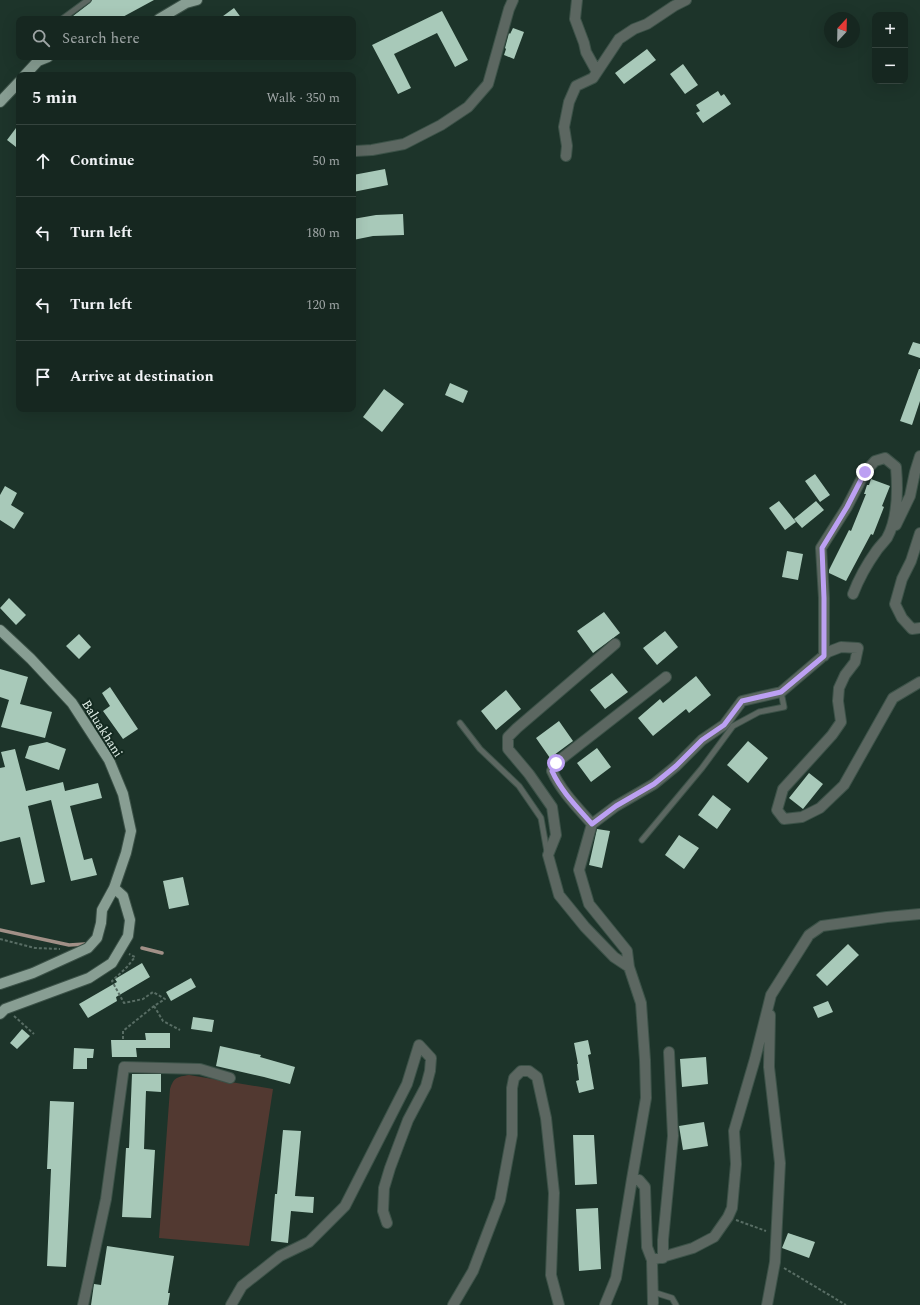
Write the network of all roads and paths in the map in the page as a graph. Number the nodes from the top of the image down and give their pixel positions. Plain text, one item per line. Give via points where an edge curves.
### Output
1 (88, 0) edge
2 (197, 0) edge
3 (513, 0) edge
4 (577, 0) edge
5 (686, 0) edge
6 (66, 16) edge
7 (164, 16) edge
8 (37, 60) edge
9 (27, 72) edge
10 (597, 72) junction
11 (16, 85) edge
12 (0, 102) edge
13 (356, 151) dead end
14 (566, 156) dead end
15 (920, 456) edge
16 (920, 533) edge
17 (887, 538) junction
18 (854, 594) dead end
19 (920, 628) edge
20 (0, 630) edge
21 (0, 637) edge
22 (12, 641) junction
23 (615, 644) dead end
24 (824, 656) junction
25 (666, 677) dead end
26 (920, 682) edge
27 (781, 692) junction
28 (460, 723) dead end
29 (592, 824) junction
30 (642, 840) dead end
31 (548, 855) junction
32 (114, 888) junction
33 (920, 914) edge
34 (0, 939) edge
35 (65, 949) dead end
36 (121, 949) junction
37 (630, 967) junction
38 (0, 984) edge
39 (771, 994) junction
40 (154, 1006) junction
41 (3, 1011) edge
42 (180, 1030) dead end
43 (34, 1034) dead end
44 (123, 1039) dead end
45 (669, 1052) dead end
46 (230, 1078) dead end
47 (632, 1179) junction
48 (728, 1217) junction
49 (387, 1223) dead end
50 (777, 1235) junction
51 (664, 1258) junction
52 (652, 1260) junction
53 (775, 1262) junction
54 (653, 1292) junction
55 (653, 1303) dead end
56 (83, 1305) edge
57 (231, 1305) edge
58 (453, 1305) edge
59 (559, 1305) edge
60 (605, 1305) edge
61 (676, 1305) edge
62 (767, 1305) edge
63 (846, 1305) edge

1 - 6 lane
2 - 7 main road via 186,3
3 - 13 street via 488,84 468,107 404,144
4 - 10 street via 575,19 586,52
5 - 10 street via 619,39
8 - 9 main road
10 - 14 street via 593,78 576,86 569,102 564,127
11 - 12 main road
15 - 17 street via 910,496
16 - 19 street via 895,604 902,618 912,629
17 - 18 street via 859,577
17 - 24 street via 895,514 898,488 896,468 885,458 875,461 865,472 822,548
20 - 22 main road, Baluakhani
21 - 22 lane
22 - 32 main road, Baluakhani via 72,703 109,760 123,794 131,831
23 - 31 street via 508,737 508,749 552,807 556,835
24 - 26 street via 841,647 858,648 855,662 839,688 841,722 783,789 777,810 784,819 802,817 820,808 844,785 892,698
24 - 27 street
25 - 29 street via 556,763 552,771 556,780
27 - 29 street via 742,701 724,725 702,740 676,766 654,784 616,806
27 - 30 lane via 784,707 759,712 733,726
28 - 31 lane via 480,749 519,786 541,818
29 - 37 street via 579,870 589,904 627,951
31 - 37 street via 559,895 614,957
32 - 36 main road via 123,896 130,920 128,936
32 - 38 main road, Baluakhani via 102,910 97,938 88,948 33,973
33 - 39 street via 887,916 822,926 809,935
34 - 35 path via 35,948
36 - 40 path via 135,957 112,981 124,1003 143,999 153,992 165,999
36 - 41 main road via 112,963 89,978
37 - 47 street via 641,1003 646,1098
39 - 48 street via 734,1131 736,1164 732,1208
39 - 50 street via 769,1067 780,1163
40 - 42 path via 163,1021
40 - 44 path via 123,1031
41 - 43 path
45 - 51 street via 673,1136 663,1240
46 - 56 street via 200,1069 124,1067 106,1199
47 - 52 street via 639,1180 645,1187 647,1247
47 - 60 street via 616,1278
48 - 50 path
48 - 51 street via 714,1237 693,1248
49 - 57 street via 383,1211 384,1188 408,1120 426,1086 430,1071 431,1058 419,1045 407,1084 345,1206 309,1242 280,1256 242,1286
50 - 53 street
51 - 52 street
52 - 54 street
53 - 62 street
53 - 63 path
54 - 55 street
54 - 61 lane via 672,1298
58 - 59 street via 473,1271 500,1200 512,1135 512,1088 514,1078 521,1071 529,1071 536,1077 546,1118 554,1193 551,1275

